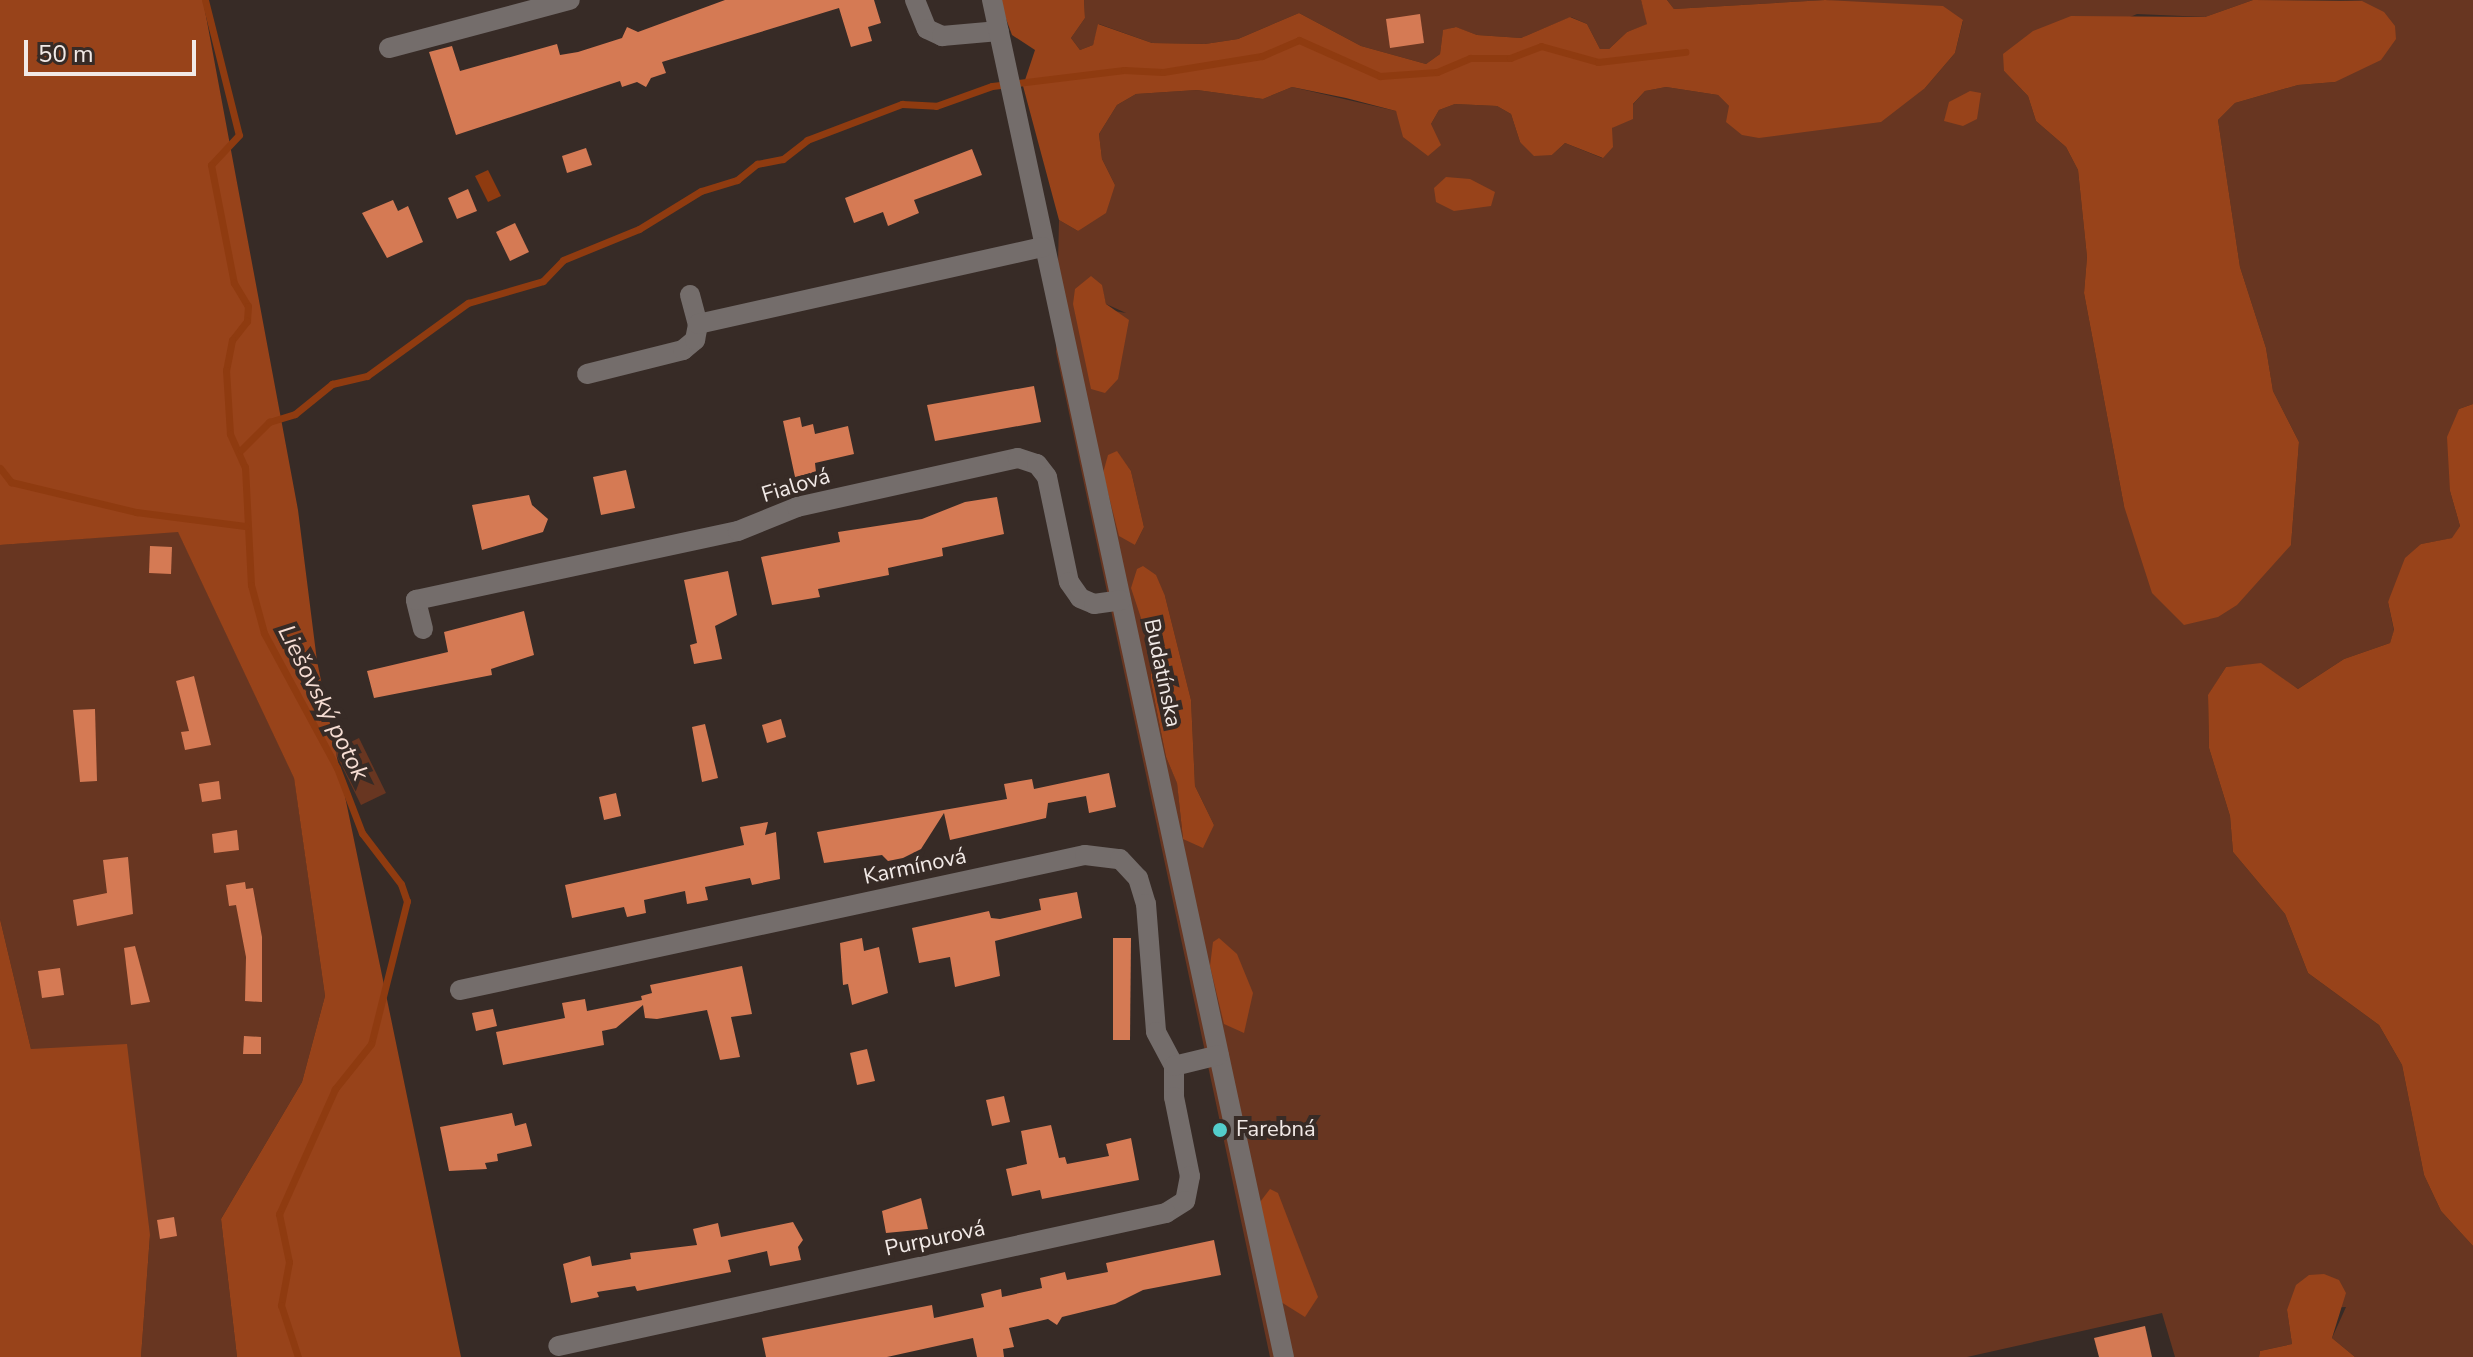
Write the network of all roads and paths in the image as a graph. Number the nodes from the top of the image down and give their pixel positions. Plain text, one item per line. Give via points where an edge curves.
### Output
1 (570, 0) edge
2 (915, 0) edge
3 (992, 0) edge
4 (999, 31) junction
5 (389, 48) dead end
6 (1043, 247) junction
7 (690, 295) dead end
8 (698, 324) junction
9 (587, 374) dead end
10 (1121, 600) junction
11 (423, 629) dead end
12 (460, 990) dead end
13 (1219, 1055) junction
14 (1174, 1066) junction
15 (558, 1346) dead end
16 (1284, 1357) edge

1 - 5 street
2 - 4 street via 919,19 942,36
3 - 4 street, Budatínska
4 - 6 street, Budatínska
6 - 8 street
6 - 10 street, Budatínska
7 - 8 street
8 - 9 street via 695,340 683,350
10 - 11 street, Fialová via 1094,604 1080,598 1069,582 1047,477 1037,464 1018,458 797,507 738,531 416,600
10 - 13 street, Budatínska
12 - 14 street, Karmínová via 1085,855 1120,859 1138,878 1146,904 1156,1032
13 - 14 street
13 - 16 street, Budatínska
14 - 15 street, Purpurová via 1174,1097 1190,1176 1185,1201 1166,1213

